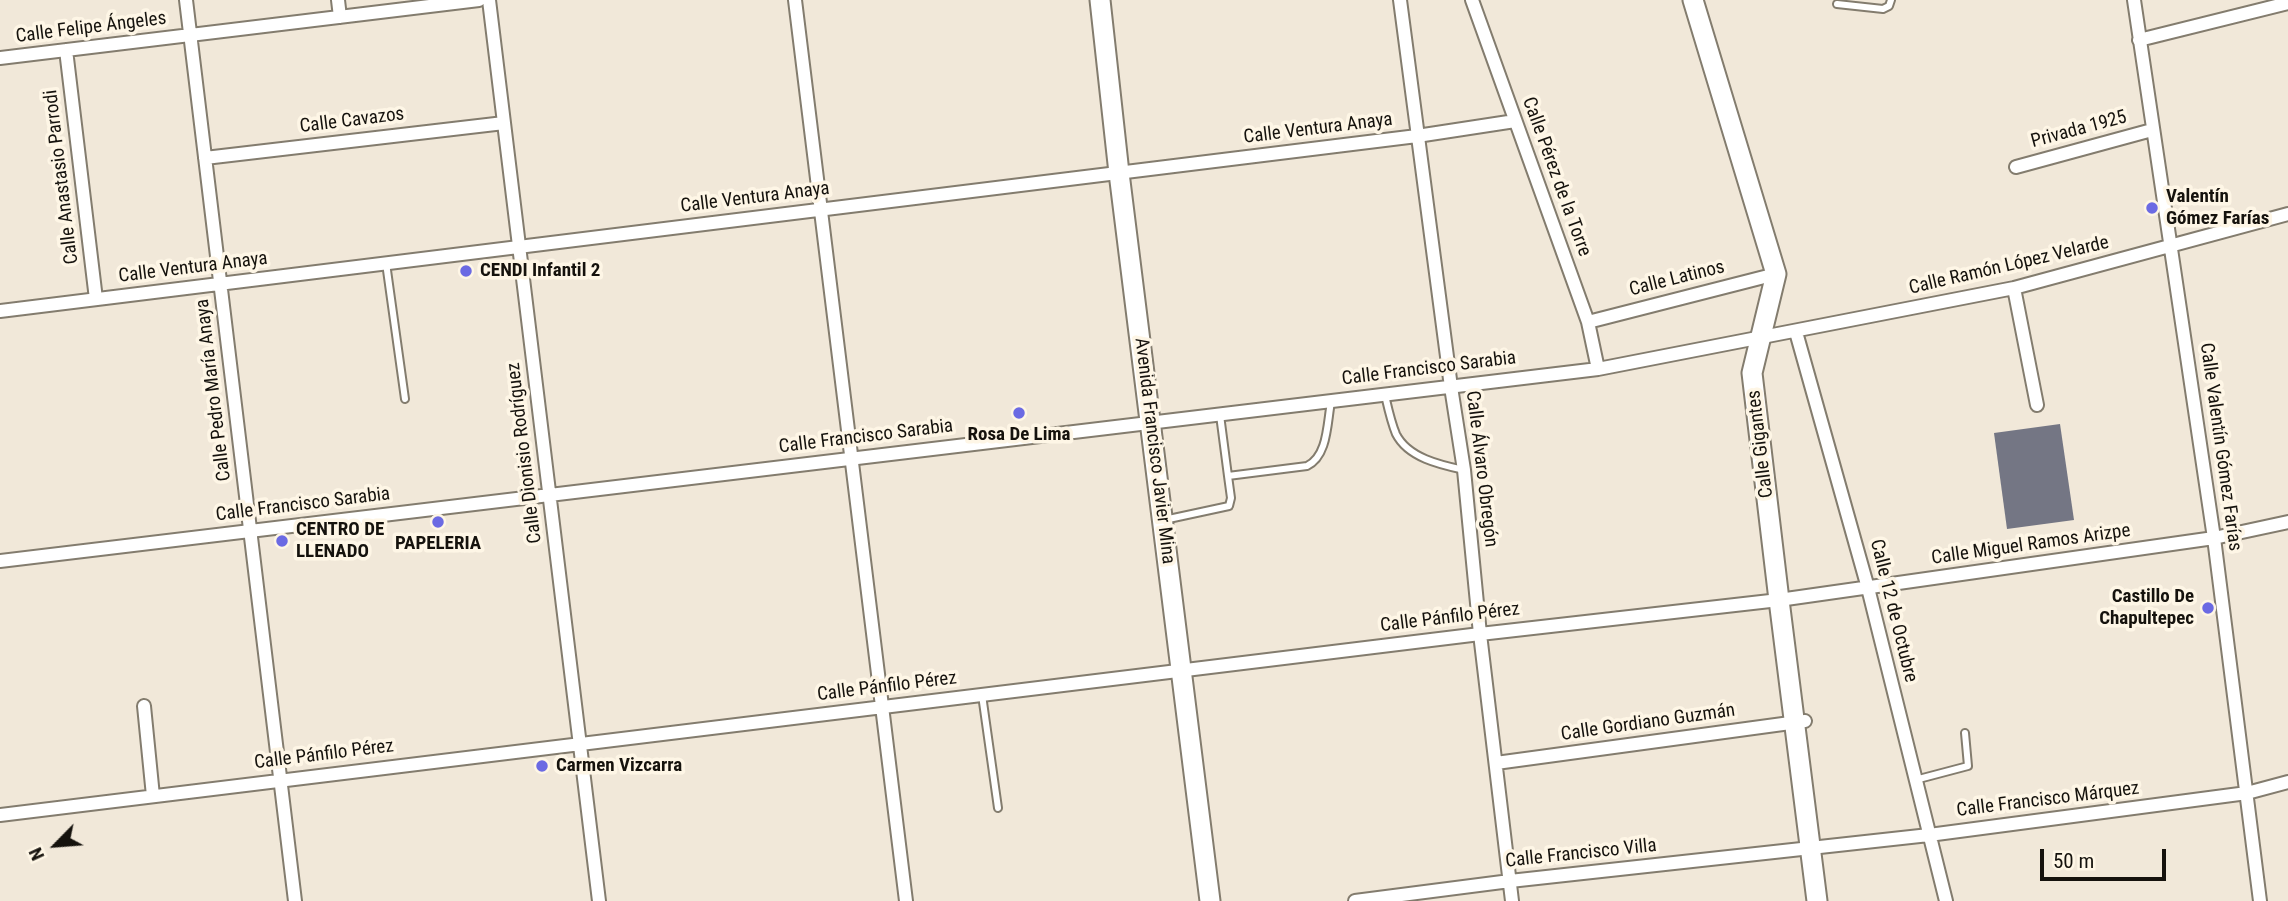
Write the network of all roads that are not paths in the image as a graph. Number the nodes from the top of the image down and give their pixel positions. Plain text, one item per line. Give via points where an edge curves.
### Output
1 (186, 0) edge
2 (338, 0) edge
3 (479, 0) edge
4 (489, 0) edge
5 (795, 0) edge
6 (1100, 0) edge
7 (1400, 0) edge
8 (1472, 0) edge
9 (1693, 0) edge
10 (1891, 0) edge
11 (2134, 0) edge
12 (2288, 3) edge
13 (1837, 4) dead end
14 (340, 17) junction
15 (190, 35) junction
16 (2139, 40) junction
17 (66, 50) junction
18 (0, 58) edge
19 (1515, 121) junction
20 (504, 123) junction
21 (2152, 131) junction
22 (1417, 136) junction
23 (205, 158) junction
24 (2016, 167) dead end
25 (1119, 173) junction
26 (820, 210) junction
27 (2288, 214) edge
28 (2171, 246) junction
29 (519, 247) junction
30 (386, 263) junction
31 (1776, 274) junction
32 (220, 284) junction
33 (2014, 288) junction
34 (96, 299) junction
35 (0, 311) edge
36 (1588, 322) junction
37 (1796, 332) junction
38 (1760, 339) junction
39 (1735, 343) joint
40 (1598, 369) junction
41 (1451, 387) junction
42 (1385, 395) junction
43 (405, 398) dead end
44 (1332, 400) junction
45 (2037, 405) dead end
46 (1220, 415) junction
47 (1151, 422) junction
48 (850, 458) junction
49 (1464, 470) junction
50 (1228, 476) junction
51 (550, 494) junction
52 (1163, 520) junction
53 (2288, 522) edge
54 (250, 530) junction
55 (2214, 538) junction
56 (0, 561) edge
57 (1868, 588) junction
58 (1779, 600) junction
59 (1480, 634) junction
60 (1182, 670) junction
61 (982, 695) junction
62 (144, 706) dead end
63 (881, 707) junction
64 (1800, 722) junction
65 (1965, 733) dead end
66 (580, 744) junction
67 (1496, 763) junction
68 (281, 780) junction
69 (1915, 780) junction
70 (2288, 782) edge
71 (2247, 793) junction
72 (153, 796) junction
73 (998, 808) dead end
74 (0, 815) edge
75 (1928, 835) junction
76 (1811, 848) junction
77 (1510, 881) junction
78 (295, 901) edge
79 (599, 901) edge
80 (905, 901) edge
81 (1210, 901) edge
82 (1355, 901) edge
83 (1512, 901) edge
84 (1817, 901) edge
85 (1946, 901) edge
86 (2260, 901) edge

1 - 15 street, Calle Pedro María Anaya
2 - 14 street
3 - 14 street, Calle Felipe Ángeles
4 - 20 street, Calle Dionisio Rodríguez
5 - 26 street
6 - 25 main road, Avenida Francisco Javier Mina
7 - 22 street, Calle Álvaro Obregón
8 - 19 street, Calle Pérez de la Torre
9 - 31 main road
10 - 13 lane via 1883,9
11 - 16 street, Calle Valentín Gómez Farías
12 - 16 street
14 - 15 street, Calle Felipe Ángeles
15 - 17 street, Calle Felipe Ángeles
15 - 23 street, Calle Pedro María Anaya
16 - 21 street, Calle Valentín Gómez Farías
17 - 18 street, Calle Felipe Ángeles
17 - 34 street, Calle Anastasio Parrodi
19 - 22 street, Calle Ventura Anaya
19 - 36 street, Calle Pérez de la Torre
20 - 23 street, Calle Cavazos
20 - 29 street, Calle Dionisio Rodríguez
21 - 24 street, Privada 1925
21 - 28 street, Calle Valentín Gómez Farías
22 - 25 street, Calle Ventura Anaya
22 - 41 street, Calle Álvaro Obregón
23 - 32 street, Calle Pedro María Anaya
25 - 26 street, Calle Ventura Anaya
25 - 47 main road, Avenida Francisco Javier Mina
26 - 29 street, Calle Ventura Anaya
26 - 48 street
27 - 28 street, Calle Ramón López Velarde
28 - 33 street, Calle Ramón López Velarde
28 - 55 street, Calle Valentín Gómez Farías
29 - 30 street, Calle Ventura Anaya
29 - 51 street, Calle Dionisio Rodríguez
30 - 32 street, Calle Ventura Anaya
30 - 43 lane
31 - 36 street, Calle Latinos
31 - 38 main road, Calle Gigantes
32 - 34 street, Calle Ventura Anaya
32 - 54 street, Calle Pedro María Anaya
33 - 37 street, Calle Ramón López Velarde
33 - 45 street
34 - 35 street, Calle Ventura Anaya
36 - 40 street, Calle Pérez de la Torre
37 - 38 street, Calle Ramón López Velarde
37 - 57 street, Calle 12 de Octubre
38 - 39 street, Calle Ramón López Velarde
38 - 58 main road, Calle Gigantes via 1752,373
39 - 40 street, Calle Francisco Sarabia
40 - 41 street, Calle Francisco Sarabia
41 - 42 street, Calle Francisco Sarabia
41 - 49 street, Calle Álvaro Obregón
42 - 44 street, Calle Francisco Sarabia
42 - 49 lane via 1397,435 1408,448 1433,463
44 - 46 street, Calle Francisco Sarabia
44 - 50 lane via 1321,455 1312,463
46 - 47 street, Calle Francisco Sarabia
46 - 50 lane
47 - 48 street, Calle Francisco Sarabia
47 - 52 main road, Avenida Francisco Javier Mina
48 - 51 street, Calle Francisco Sarabia
48 - 63 street
49 - 59 street, Calle Álvaro Obregón
50 - 52 lane via 1229,506
51 - 54 street, Calle Francisco Sarabia
51 - 66 street, Calle Dionisio Rodríguez
52 - 60 main road, Avenida Francisco Javier Mina
53 - 55 street, Calle Miguel Ramos Arizpe
54 - 56 street, Calle Francisco Sarabia
54 - 68 street, Calle Pedro María Anaya
55 - 57 street, Calle Miguel Ramos Arizpe
55 - 71 street, Calle Valentín Gómez Farías
57 - 58 street, Calle Miguel Ramos Arizpe
57 - 69 street, Calle 12 de Octubre
58 - 59 street, Calle Pánfilo Pérez
58 - 64 main road, Calle Gigantes
59 - 60 street, Calle Pánfilo Pérez
59 - 67 street, Calle Álvaro Obregón
60 - 61 street, Calle Pánfilo Pérez
60 - 81 main road, Avenida Francisco Javier Mina
61 - 63 street, Calle Pánfilo Pérez
61 - 73 lane
62 - 72 street
63 - 66 street, Calle Pánfilo Pérez
63 - 80 street
64 - 67 street, Calle Gordiano Guzmán
64 - 76 main road, Calle Gigantes
65 - 69 lane via 1968,766
66 - 68 street, Calle Pánfilo Pérez
66 - 79 street, Calle Dionisio Rodríguez
67 - 77 street, Calle Álvaro Obregón
68 - 72 street, Calle Pánfilo Pérez
68 - 78 street, Calle Pedro María Anaya
69 - 75 street, Calle 12 de Octubre
70 - 71 street, Calle Francisco Márquez
71 - 75 street, Calle Francisco Márquez
71 - 86 street, Calle Valentín Gómez Farías
72 - 74 street, Calle Pánfilo Pérez
75 - 76 street, Calle Francisco Márquez
75 - 85 street, Calle 12 de Octubre
76 - 77 street, Calle Francisco Villa
76 - 84 main road, Calle Gigantes
77 - 82 street, Calle Francisco Villa
77 - 83 street, Calle Álvaro Obregón

